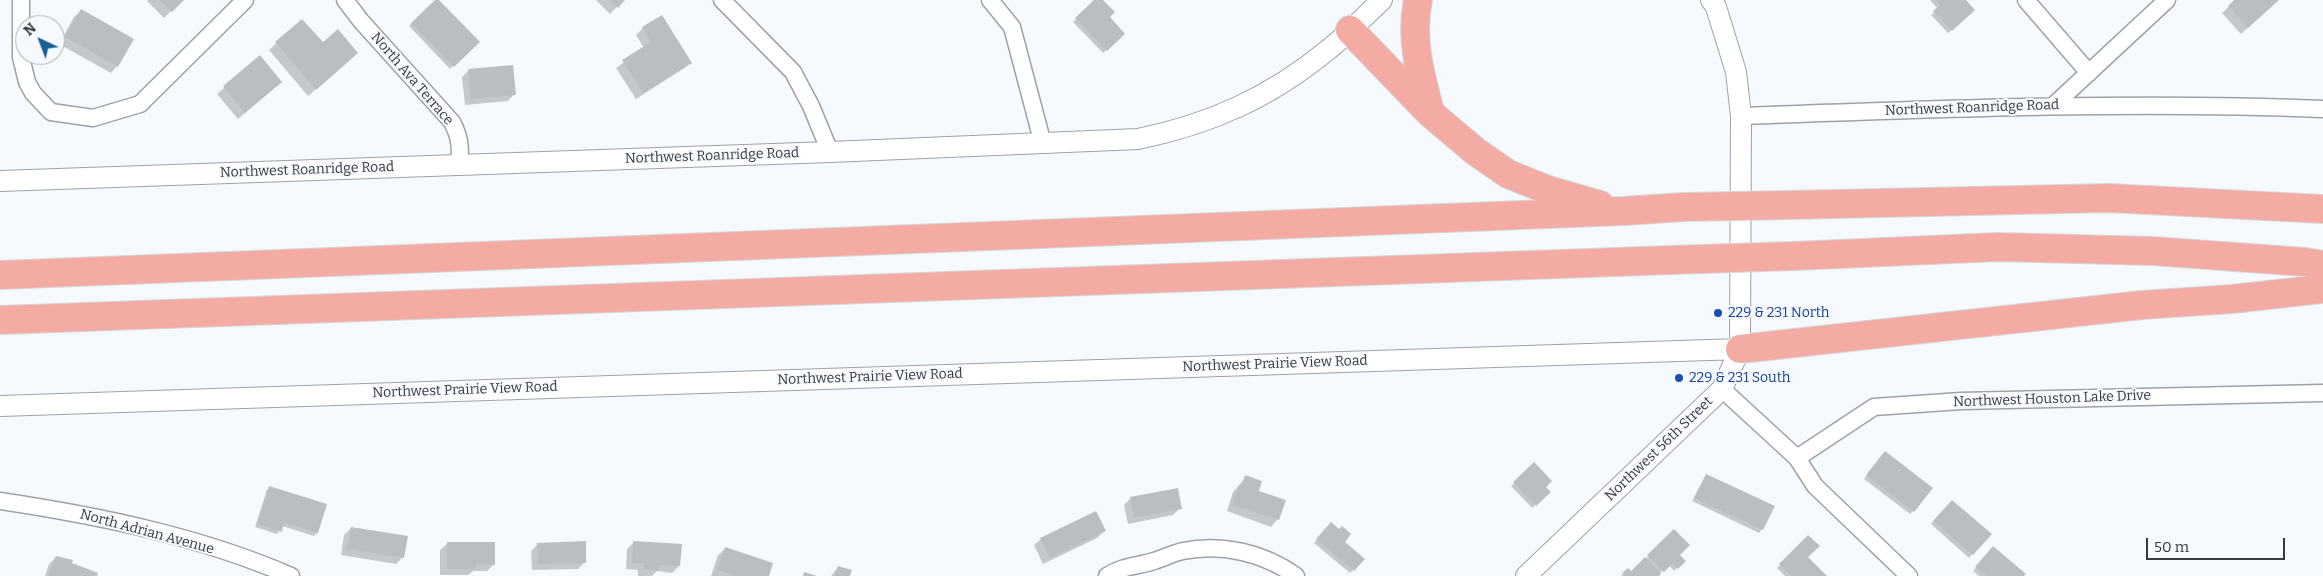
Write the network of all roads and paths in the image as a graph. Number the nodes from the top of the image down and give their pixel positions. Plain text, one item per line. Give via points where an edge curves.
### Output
1 (21, 0) edge
2 (245, 0) edge
3 (346, 0) edge
4 (722, 0) edge
5 (990, 0) edge
6 (1382, 0) edge
7 (1418, 0) edge
8 (1711, 0) edge
9 (2026, 0) edge
10 (2167, 0) edge
11 (1350, 30) junction
12 (2089, 73) junction
13 (2054, 105) junction
14 (2323, 109) edge
15 (1430, 113) junction
16 (1741, 116) junction
17 (1043, 144) junction
18 (830, 152) junction
19 (459, 165) junction
20 (0, 181) edge
21 (2323, 208) edge
22 (1623, 211) junction
23 (2323, 265) edge
24 (0, 275) edge
25 (2323, 288) edge
26 (0, 320) edge
27 (1740, 349) junction
28 (1722, 389) junction
29 (2323, 392) edge
30 (0, 406) edge
31 (1797, 458) junction
32 (0, 501) edge
33 (291, 576) edge
34 (1107, 576) edge
35 (1296, 576) edge
36 (1526, 576) edge
37 (1909, 576) edge

1 - 2 street via 21,57 33,93 51,112 93,118 140,104
3 - 19 street, North Ava Terrace via 452,122 461,146
4 - 18 street via 793,72
5 - 17 street via 1012,27
6 - 11 street, Northwest Roanridge Road
7 - 15 highway via 1414,31
8 - 16 street via 1736,72
9 - 12 street
10 - 12 street
11 - 15 highway
11 - 17 street, Northwest Roanridge Road via 1281,85 1212,119 1138,139
12 - 13 street
13 - 14 street, Northwest Roanridge Road
13 - 16 street, Northwest Roanridge Road
15 - 22 highway via 1508,174 1548,190
16 - 27 street, Northwest 56th Street
17 - 18 street, Northwest Roanridge Road
18 - 19 street, Northwest Roanridge Road
19 - 20 street, Northwest Roanridge Road
21 - 22 highway, bridge via 2109,198 1789,204
22 - 24 highway
23 - 26 highway, bridge via 2153,251 1998,247
25 - 27 highway
27 - 28 street, Northwest 56th Street
27 - 30 street, Northwest Prairie View Road
28 - 31 street
28 - 36 street, Northwest 56th Street
29 - 31 street, Northwest Houston Lake Drive via 1961,401 1874,407
31 - 37 street via 1815,486
32 - 33 street, North Adrian Avenue via 87,514 260,562
34 - 35 street via 1127,567 1203,548 1237,550 1261,557

